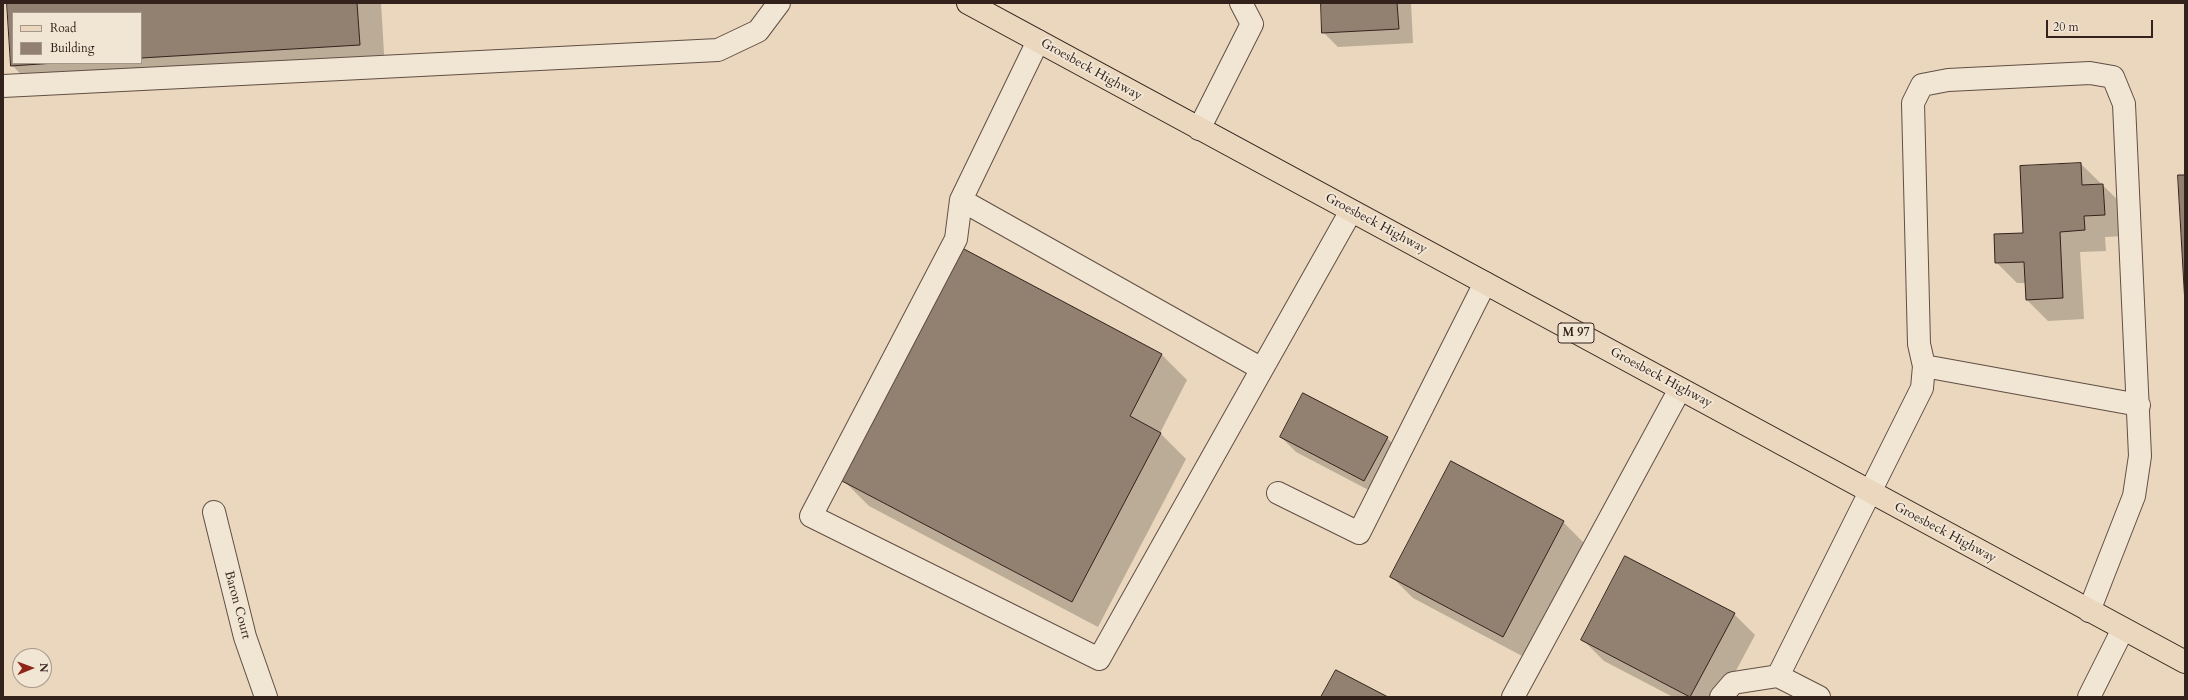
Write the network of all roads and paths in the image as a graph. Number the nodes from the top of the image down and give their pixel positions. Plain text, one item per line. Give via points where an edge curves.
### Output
1 (779, 3) edge
2 (968, 3) edge
3 (1241, 3) edge
4 (1038, 41) junction
5 (3, 86) edge
6 (1199, 129) junction
7 (961, 200) junction
8 (1351, 211) junction
9 (1485, 283) junction
10 (1924, 366) junction
11 (1262, 369) junction
12 (1680, 389) junction
13 (2139, 405) junction
14 (1278, 492) dead end
15 (1871, 493) junction
16 (214, 512) dead end
17 (2089, 611) junction
18 (2123, 630) junction
19 (2185, 662) edge
20 (1778, 676) junction
21 (266, 697) edge
22 (1513, 697) edge
23 (1721, 697) edge
24 (1819, 697) edge
25 (2089, 697) edge

1 - 5 street via 758,31 718,50
2 - 4 main road, Groesbeck Highway / M 97
3 - 6 street via 1252,24
4 - 6 main road, Groesbeck Highway / M 97
4 - 7 street
6 - 8 main road, Groesbeck Highway / M 97
7 - 11 street
7 - 11 street via 956,239 811,516 1099,659
8 - 9 main road, Groesbeck Highway / M 97
8 - 11 street
9 - 12 main road, Groesbeck Highway / M 97
9 - 14 street via 1359,533
10 - 13 street
10 - 13 street via 1919,344 1913,103 1922,85 1948,80 2090,73 2105,75 2113,77 2124,104
10 - 15 street via 1922,388
12 - 15 main road, Groesbeck Highway / M 97
12 - 22 street
13 - 17 street via 2140,456 2134,496
15 - 17 main road, Groesbeck Highway / M 97
15 - 20 street
16 - 21 street, Baron Court via 245,637
17 - 18 main road, Groesbeck Highway / M 97
18 - 19 main road, Groesbeck Highway / M 97
18 - 25 street
20 - 23 street via 1733,683
20 - 24 street

